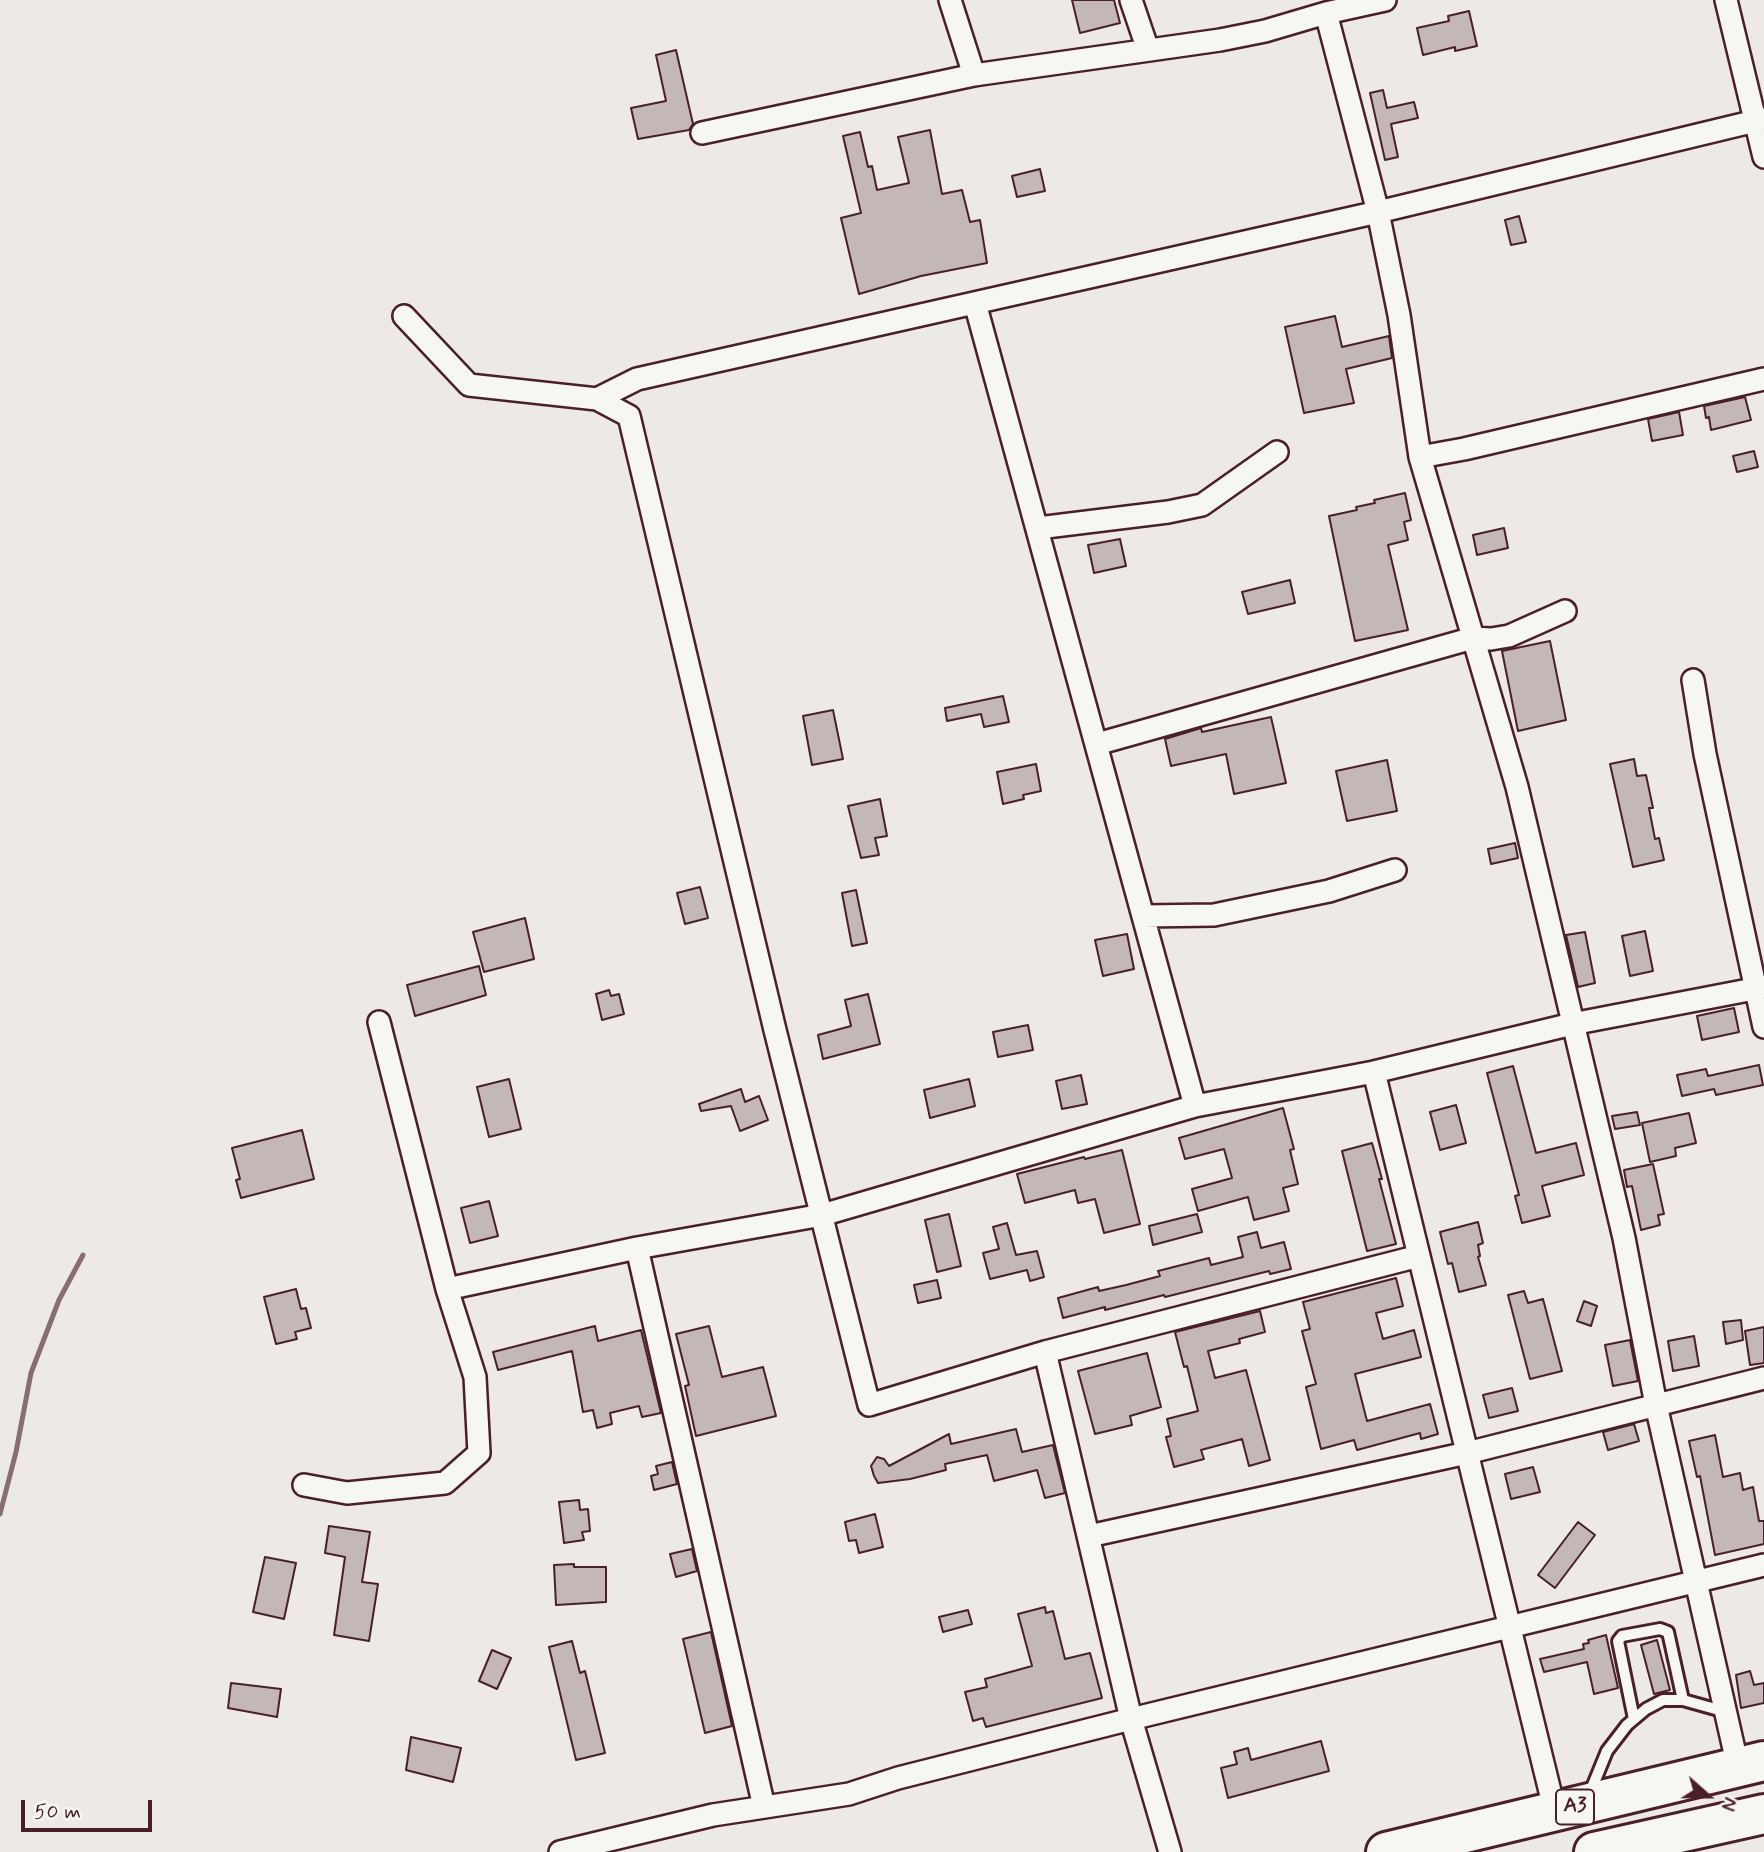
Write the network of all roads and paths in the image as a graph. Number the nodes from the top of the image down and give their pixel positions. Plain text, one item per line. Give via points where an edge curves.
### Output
1 (950, 0) edge
2 (1131, 0) edge
3 (1385, 0) edge
4 (1726, 0) edge
5 (1326, 13) junction
6 (1148, 50) junction
7 (974, 75) junction
8 (1760, 120) edge
9 (702, 133) dead end
10 (1764, 157) edge
11 (1378, 212) junction
12 (975, 303) junction
13 (404, 316) dead end
14 (1764, 379) edge
15 (597, 399) junction
16 (1277, 452) dead end
17 (1420, 457) junction
18 (1038, 528) junction
19 (1565, 611) dead end
20 (1473, 638) junction
21 (1693, 680) dead end
22 (1097, 744) junction
23 (1395, 870) dead end
24 (1143, 916) junction
25 (1759, 988) edge
26 (379, 1022) dead end
27 (1572, 1024) junction
28 (1764, 1027) edge
29 (1374, 1072) junction
30 (1195, 1106) junction
31 (822, 1215) junction
32 (637, 1248) junction
33 (1419, 1256) junction
34 (447, 1289) junction
35 (1045, 1352) junction
36 (1764, 1378) edge
37 (1657, 1405) junction
38 (1467, 1453) junction
39 (304, 1485) dead end
40 (1089, 1536) junction
41 (1764, 1565) edge
42 (1696, 1582) junction
43 (1510, 1627) junction
44 (1683, 1700) junction
45 (1726, 1712) junction
46 (1131, 1719) junction
47 (1634, 1719) junction
48 (1751, 1764) edge
49 (764, 1807) junction
50 (1571, 1808) junction
51 (1764, 1814) edge
52 (1698, 1841) edge
53 (560, 1852) edge
54 (1170, 1852) edge
55 (1386, 1852) edge
56 (1594, 1852) edge

1 - 7 street
2 - 6 street
3 - 5 street
4 - 8 street
5 - 6 street via 1265,31
5 - 11 street
6 - 7 street
7 - 9 street
8 - 10 street
8 - 11 street
11 - 12 street
11 - 17 street
12 - 15 street via 637,379
12 - 18 street
13 - 15 street via 469,385
14 - 17 street
15 - 31 street via 629,416
16 - 18 street via 1202,505
17 - 20 street
18 - 22 street
19 - 20 street via 1509,636
20 - 22 street
20 - 27 street via 1517,787
21 - 25 street via 1705,754
22 - 24 street
23 - 24 street via 1329,891 1214,915
24 - 30 street
25 - 27 street
25 - 28 street
26 - 34 street
27 - 29 street
27 - 37 street via 1624,1238
29 - 30 street
29 - 33 street
30 - 31 street
31 - 32 street
31 - 35 street via 869,1405
32 - 34 street
32 - 49 street
33 - 35 street
33 - 38 street
34 - 39 street via 475,1377 478,1453 445,1483 347,1493
35 - 40 street
36 - 37 street
37 - 38 street
37 - 42 street
38 - 40 street
38 - 43 street
40 - 46 street
41 - 42 street
42 - 43 street
42 - 45 street
43 - 46 street
43 - 50 street
44 - 45 lane
44 - 47 lane via 1663,1700
44 - 47 lane via 1668,1632 1660,1629 1622,1636 1618,1641
45 - 48 street
46 - 49 street via 849,1794
46 - 54 street
47 - 50 lane via 1607,1751 1593,1781
48 - 50 highway, A3
49 - 53 street
50 - 55 highway, A3
51 - 52 highway, A3
52 - 56 highway, A3

